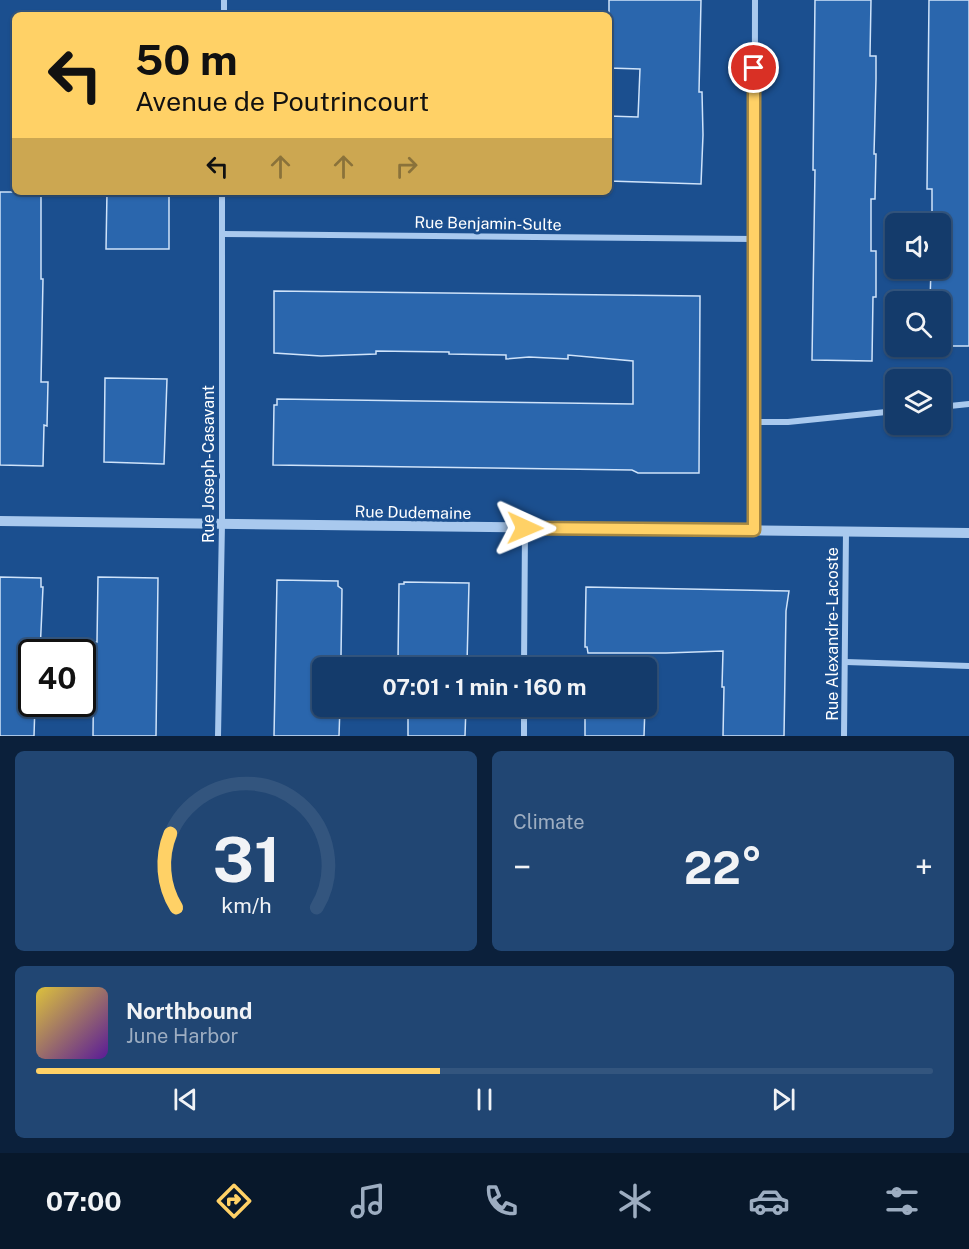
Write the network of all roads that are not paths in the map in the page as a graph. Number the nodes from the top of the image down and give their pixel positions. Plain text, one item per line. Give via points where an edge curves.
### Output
1 (755, 0) edge
2 (222, 195) edge
3 (222, 234) junction
4 (754, 239) junction
5 (969, 404) edge
6 (951, 406) edge
7 (885, 412) edge
8 (754, 422) junction
9 (0, 521) edge
10 (222, 524) junction
11 (525, 528) junction
12 (754, 530) junction
13 (846, 531) junction
14 (969, 533) edge
15 (524, 657) edge
16 (846, 662) junction
17 (969, 666) edge
18 (524, 717) edge
19 (218, 736) edge
20 (524, 736) edge
21 (844, 736) edge

1 - 4 street
2 - 3 street, Rue Joseph-Casavant
3 - 4 street, Rue Benjamin-Sulte
3 - 10 street, Rue Joseph-Casavant
4 - 8 street
5 - 6 street
7 - 8 street
8 - 12 street
9 - 10 street, Rue Dudemaine
10 - 11 street, Rue Dudemaine
10 - 19 street, Rue Joseph-Casavant
11 - 12 street, Rue Dudemaine
11 - 15 street
12 - 13 street, Rue Dudemaine
13 - 14 street, Rue Dudemaine
13 - 16 street, Rue Alexandre-Lacoste
16 - 17 street
16 - 21 street, Rue Alexandre-Lacoste
18 - 20 street

